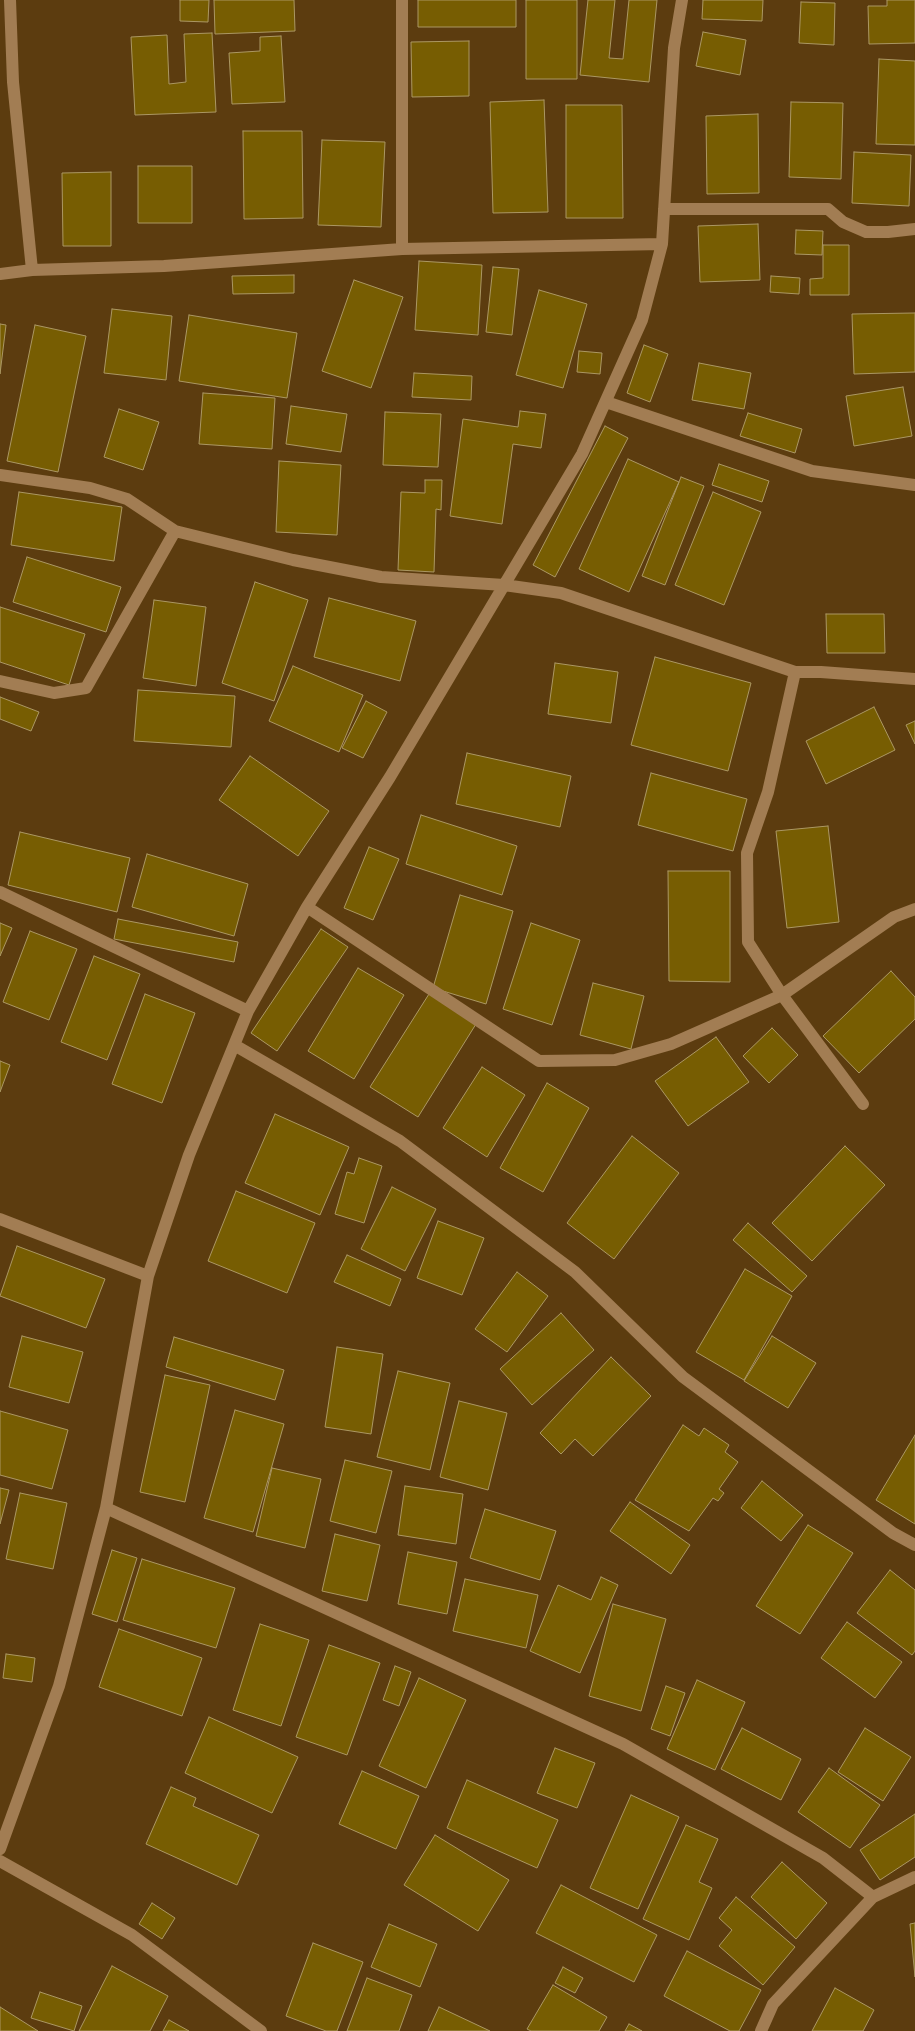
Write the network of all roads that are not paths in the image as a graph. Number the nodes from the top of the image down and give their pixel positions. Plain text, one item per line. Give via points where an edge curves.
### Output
1 (10, 0) edge
2 (402, 0) edge
3 (682, 0) edge
4 (664, 209) junction
5 (915, 229) edge
6 (662, 244) junction
7 (402, 249) junction
8 (32, 270) junction
9 (0, 274) edge
10 (606, 402) junction
11 (0, 475) edge
12 (915, 485) edge
13 (175, 530) junction
14 (504, 586) junction
15 (795, 672) junction
16 (915, 679) edge
17 (0, 681) edge
18 (0, 892) edge
19 (307, 907) junction
20 (915, 909) edge
21 (782, 995) junction
22 (248, 1011) junction
23 (236, 1046) junction
24 (863, 1104) dead end
25 (0, 1219) edge
26 (148, 1276) junction
27 (106, 1508) junction
28 (915, 1546) edge
29 (0, 1849) edge
30 (0, 1861) edge
31 (915, 1877) edge
32 (873, 1897) junction
33 (261, 2031) edge
34 (761, 2031) edge

1 - 8 street via 13,82
2 - 7 street
3 - 4 street via 674,48
4 - 5 street via 828,209 843,222 866,232
4 - 6 street
6 - 7 street
6 - 10 street via 642,320
7 - 8 street via 164,266
8 - 9 street
10 - 12 street via 812,471
10 - 14 street via 582,454
11 - 13 street via 90,488 127,499
13 - 14 street via 293,560 381,577
13 - 17 street via 86,688 54,693
14 - 15 street via 561,592
14 - 19 street via 390,777
15 - 16 street
15 - 21 street via 768,792 747,853 748,942
18 - 22 street
19 - 21 street via 539,1061 615,1060 670,1044
19 - 22 street
20 - 21 street via 894,917
21 - 24 street
22 - 23 street
23 - 26 street via 189,1155
23 - 28 street via 408,1147 575,1272 683,1377
25 - 26 street
26 - 27 street
27 - 29 street via 59,1686
27 - 32 street via 623,1744 823,1858
30 - 33 street via 132,1935
31 - 32 street
32 - 34 street via 773,2004

